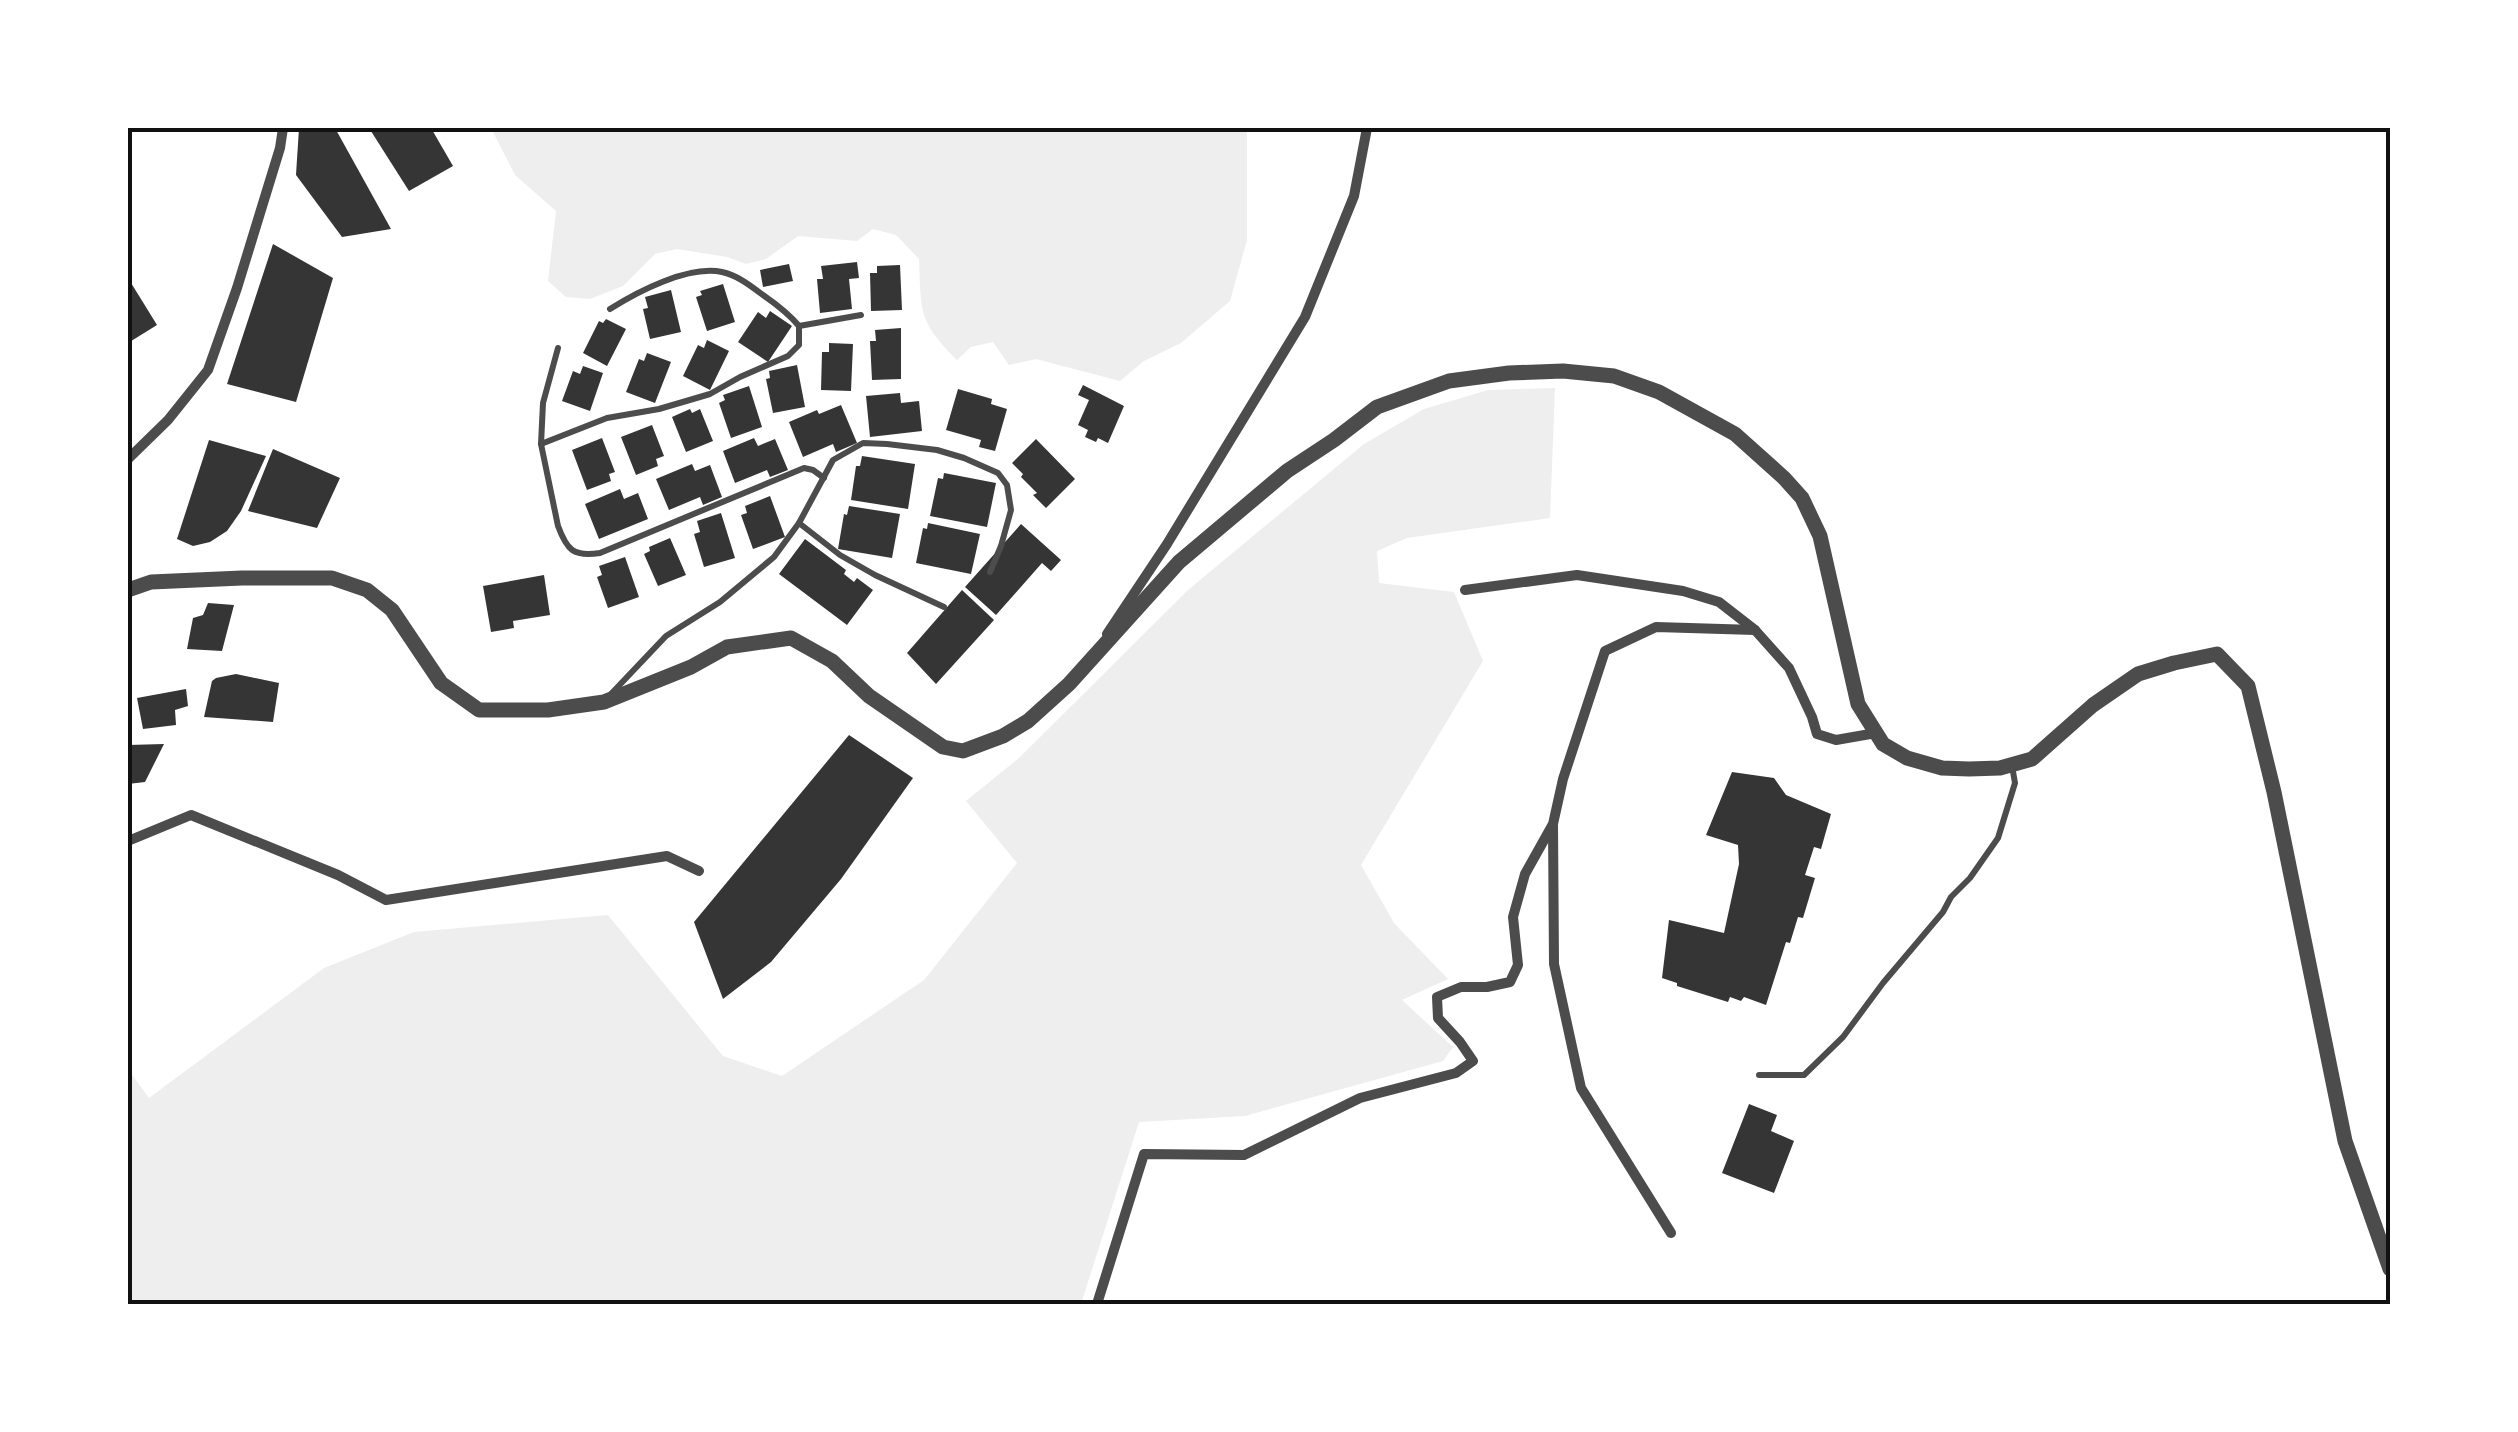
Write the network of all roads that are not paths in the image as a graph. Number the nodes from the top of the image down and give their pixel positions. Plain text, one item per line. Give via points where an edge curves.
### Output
1 (283, 128) edge
2 (1367, 128) edge
3 (610, 310) dead end
4 (861, 315) dead end
5 (800, 326) junction
6 (558, 348) dead end
7 (541, 444) junction
8 (128, 459) edge
9 (824, 478) junction
10 (799, 523) junction
11 (990, 572) dead end
12 (128, 590) edge
13 (1464, 590) dead end
14 (944, 607) dead end
15 (1755, 630) junction
16 (1097, 650) junction
17 (604, 702) junction
18 (1876, 733) junction
19 (2012, 764) junction
20 (1554, 824) junction
21 (128, 842) edge
22 (699, 872) dead end
23 (1759, 1075) dead end
24 (1671, 1233) dead end
25 (2390, 1269) edge
26 (1097, 1304) edge

1 - 8 street via 208,370
2 - 16 street via 1354,196 1305,317
3 - 5 lane via 691,273 721,272 749,284
4 - 5 lane
5 - 7 lane via 799,345 788,356 710,394 606,418
6 - 7 lane
7 - 9 lane via 563,538 572,552 585,556 804,468
9 - 10 lane
9 - 11 lane via 833,460 863,443 936,450 998,473 1011,510
10 - 14 lane via 840,555
10 - 17 lane via 774,557 666,636
12 - 17 street via 151,582 332,578 368,590 392,610 440,683 479,710
13 - 15 street via 1577,575 1683,591 1718,602
15 - 18 street via 1789,668 1818,734 1836,740
15 - 20 street via 1656,628 1606,651
16 - 17 street via 1028,722 963,751 943,747 869,696 832,661 790,638 727,647
16 - 18 street via 1180,562 1287,471 1377,407 1449,382 1509,373 1614,376 1659,392 1735,434 1802,498 1820,536 1858,704
18 - 19 street via 1907,758 1942,768
19 - 23 lane via 2015,783 1998,838 1843,1037 1804,1075
19 - 25 street via 2032,758 2138,674 2217,654 2248,686 2345,1141
20 - 24 street via 1554,964 1581,1088
20 - 26 street via 1525,874 1513,917 1518,965 1510,982 1437,996 1438,1018 1473,1061 1456,1073 1360,1098 1244,1155 1144,1154
21 - 22 street via 191,815 386,900 667,856

